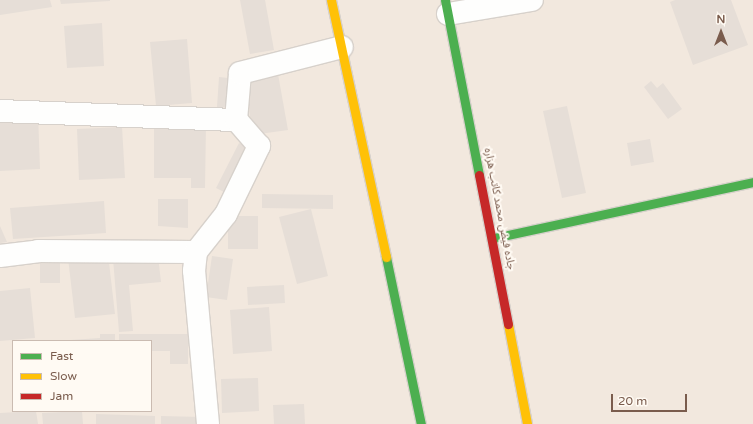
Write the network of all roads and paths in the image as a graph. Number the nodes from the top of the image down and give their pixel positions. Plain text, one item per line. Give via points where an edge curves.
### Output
1 (331, 0) edge
2 (532, 0) edge
3 (446, 7) edge
4 (342, 47) junction
5 (0, 111) edge
6 (236, 120) junction
7 (753, 182) edge
8 (494, 238) junction
9 (196, 252) junction
10 (0, 256) edge
11 (208, 424) edge
12 (421, 424) edge
13 (527, 424) edge

1 - 4 main road
2 - 3 street
3 - 8 main road, جاده فیض محمد کاتب هزاره
4 - 6 street via 240,73
4 - 12 main road
5 - 6 street
6 - 9 street via 259,146 226,214
7 - 8 main road
8 - 13 main road, جاده فیض محمد کاتب هزاره
9 - 10 street via 38,251
9 - 11 street via 194,271

